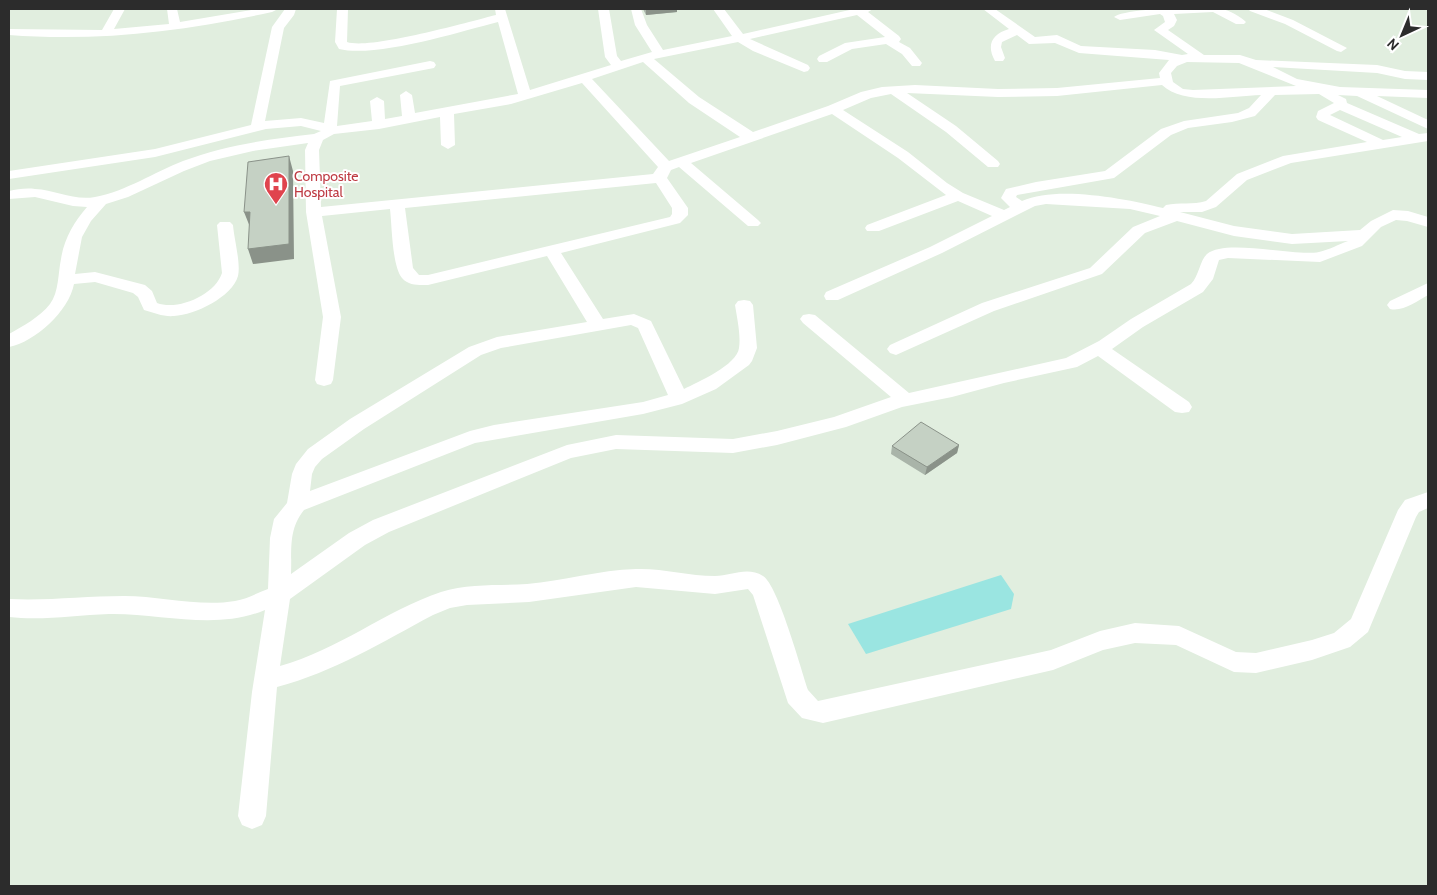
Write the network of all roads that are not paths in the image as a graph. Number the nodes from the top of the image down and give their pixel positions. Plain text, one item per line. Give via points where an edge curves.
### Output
1 (119, 9) edge
2 (172, 9) edge
3 (272, 9) edge
4 (290, 9) edge
5 (342, 9) edge
6 (603, 9) edge
7 (636, 9) edge
8 (718, 9) edge
9 (988, 9) edge
10 (1254, 9) edge
11 (864, 10) edge
12 (1162, 10) edge
13 (501, 13) edge
14 (1120, 17) dead end
15 (1240, 22) dead end
16 (175, 26) junction
17 (1019, 31) junction
18 (9, 32) edge
19 (106, 32) junction
20 (740, 38) junction
21 (890, 41) junction
22 (1341, 48) dead end
23 (659, 53) junction
24 (645, 57) junction
25 (1200, 57) junction
26 (999, 58) dead end
27 (824, 59) dead end
28 (1181, 59) junction
29 (1251, 62) junction
30 (916, 63) dead end
31 (618, 65) junction
32 (430, 66) dead end
33 (804, 68) dead end
34 (1428, 76) edge
35 (584, 78) junction
36 (1167, 81) junction
37 (893, 90) junction
38 (1321, 90) junction
39 (1335, 90) junction
40 (1272, 91) junction
41 (1357, 91) junction
42 (406, 95) dead end
43 (525, 96) junction
44 (1426, 98) edge
45 (377, 101) dead end
46 (1340, 105) junction
47 (833, 109) junction
48 (447, 113) junction
49 (409, 120) junction
50 (1428, 124) edge
51 (379, 125) junction
52 (257, 127) junction
53 (326, 132) junction
54 (752, 138) junction
55 (1423, 138) edge
56 (1381, 144) junction
57 (448, 145) dead end
58 (993, 164) dead end
59 (668, 169) junction
60 (9, 175) edge
61 (9, 195) edge
62 (958, 196) junction
63 (101, 200) junction
64 (397, 205) junction
65 (1021, 208) junction
66 (1152, 209) junction
67 (314, 212) junction
68 (1005, 216) junction
69 (1177, 216) junction
70 (1428, 222) edge
71 (753, 223) dead end
72 (224, 225) dead end
73 (873, 228) dead end
74 (1365, 235) junction
75 (551, 250) junction
76 (66, 280) junction
77 (1428, 288) edge
78 (832, 296) dead end
79 (1396, 304) dead end
80 (744, 306) dead end
81 (809, 319) dead end
82 (598, 325) junction
83 (9, 342) edge
84 (1099, 348) junction
85 (896, 349) dead end
86 (324, 380) dead end
87 (680, 398) junction
88 (906, 400) junction
89 (1182, 407) dead end
90 (1428, 500) edge
91 (298, 505) junction
92 (279, 594) junction
93 (9, 608) edge
94 (266, 680) junction
95 (252, 816) dead end

1 - 19 street
2 - 16 street
3 - 16 street
4 - 52 street via 278,27
5 - 13 street via 341,42 348,48 408,39
6 - 31 street via 611,57
7 - 23 street via 641,25
8 - 20 street
9 - 17 street
10 - 22 street via 1290,22
11 - 20 street
11 - 21 street via 894,37
12 - 14 street
12 - 15 street via 1215,9
12 - 25 street via 1171,20 1160,30
13 - 43 street
16 - 19 street
17 - 26 street via 1006,34 996,42
17 - 28 street via 1033,41 1057,39 1079,49 1149,53
18 - 19 street
20 - 23 street
20 - 33 street
21 - 27 street via 849,46
21 - 30 street via 906,51
23 - 24 street
24 - 31 street
24 - 54 street via 689,96
25 - 28 street
25 - 29 street
28 - 36 street via 1168,68 1165,73
29 - 34 street via 1376,69
29 - 39 street via 1293,82
31 - 35 street
32 - 53 street via 336,82 332,124
35 - 43 street
35 - 59 street
36 - 37 street via 1057,92
36 - 40 street via 1172,89 1193,94
37 - 47 street via 866,94
37 - 58 street via 951,129
38 - 39 street
38 - 40 street
38 - 46 street via 1339,100
39 - 41 street
40 - 65 street via 1250,113 1172,128 1110,175 1011,192 1008,198
41 - 44 street
41 - 50 street
42 - 49 street
43 - 48 street
45 - 51 street
46 - 55 street
46 - 56 street via 1322,115
47 - 54 street
47 - 62 street
48 - 49 street
48 - 57 street
49 - 51 street
51 - 53 street
52 - 53 street via 301,122
52 - 60 street via 155,153
53 - 63 street via 192,163
53 - 67 street via 312,150
54 - 59 street
55 - 56 street
56 - 66 street via 1288,158 1242,177 1211,204
59 - 64 street via 553,188
59 - 71 street
59 - 75 street via 680,208 680,215 674,220
61 - 63 street via 36,193 72,203
62 - 68 street
62 - 73 street
63 - 76 street via 77,231
64 - 67 street
64 - 75 street via 405,268 416,280 428,280
65 - 66 street via 1046,199 1068,199
65 - 68 street
66 - 69 street
67 - 86 street via 332,316
68 - 78 street
69 - 74 street via 1283,238
69 - 85 street via 1139,230 1096,271 988,307
70 - 74 street via 1393,215 1376,224
72 - 76 street via 229,280 192,308 178,312 158,310 150,306 146,295 139,289 94,277
74 - 84 street via 1356,243 1320,257 1217,255 1212,258 1205,279 1197,288 1136,322
75 - 82 street
76 - 83 street via 60,302 43,319
77 - 79 street
80 - 87 street via 748,348 743,361 709,385
81 - 88 street
82 - 87 street via 634,319 645,325
82 - 91 street via 497,343 475,351 356,424 315,454 302,474
84 - 88 street via 1071,363
84 - 89 street
87 - 91 street via 643,408 470,438
88 - 92 street via 839,422 733,446 616,442 567,452 381,526
90 - 94 street via 1412,506 1406,516 1360,625 1342,640 1256,663 1234,662 1179,636 1135,633 1100,641 1053,660 814,712 805,708 797,695 763,591 755,582 744,579 715,586 636,578 529,593 447,599 331,658
91 - 92 street via 285,519
92 - 93 street via 235,610 208,612 125,605 33,610
92 - 94 street
94 - 95 street

